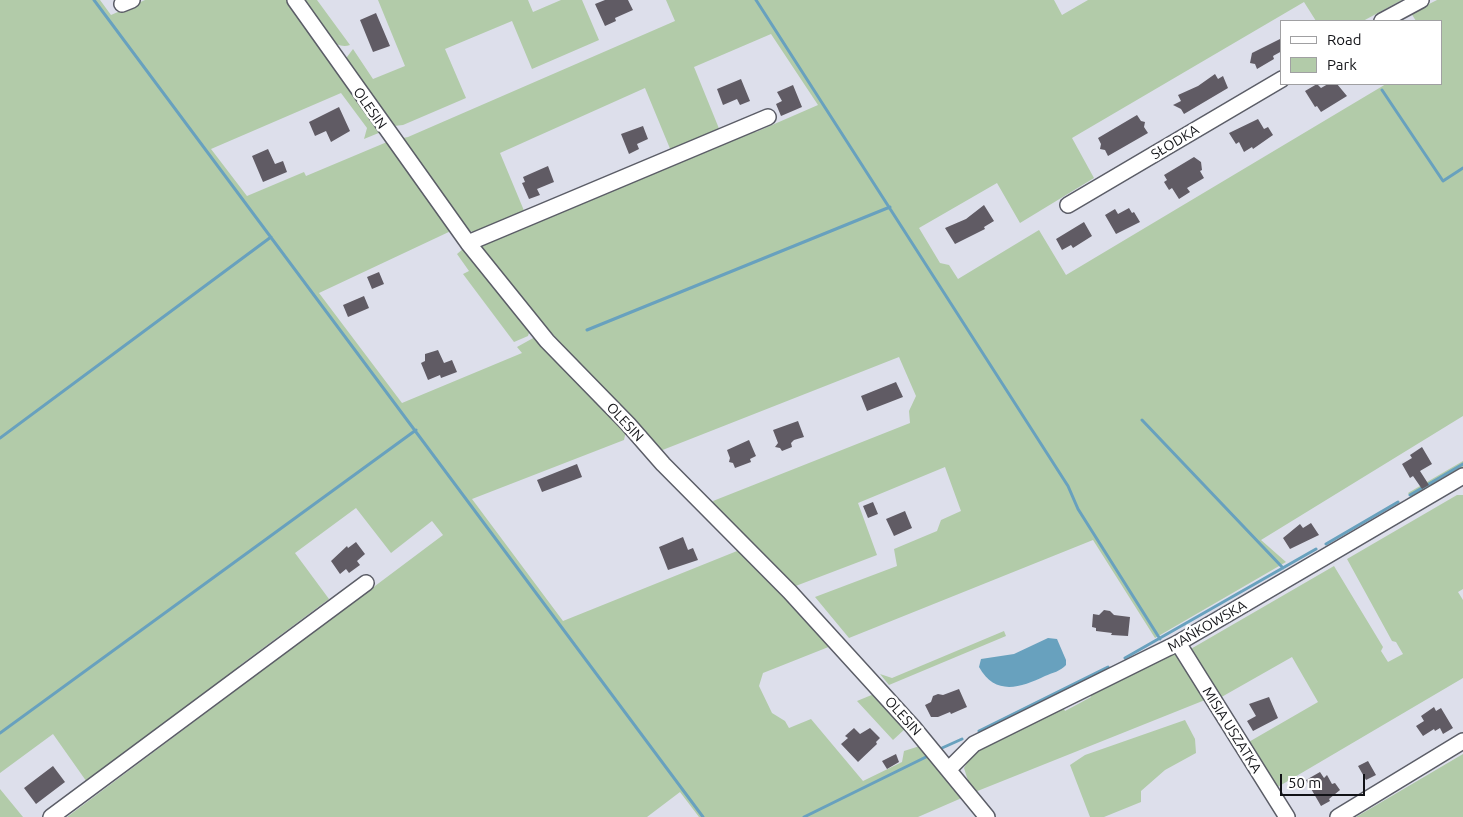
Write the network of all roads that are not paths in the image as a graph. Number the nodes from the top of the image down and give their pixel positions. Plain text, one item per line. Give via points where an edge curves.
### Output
1 (295, 0) edge
2 (1421, 0) edge
3 (1384, 20) edge
4 (1280, 79) edge
5 (768, 117) dead end
6 (1068, 205) dead end
7 (468, 243) junction
8 (1462, 480) edge
9 (366, 583) dead end
10 (1178, 643) junction
11 (1463, 741) edge
12 (949, 769) junction
13 (51, 817) edge
14 (987, 817) edge
15 (1287, 817) edge
16 (1338, 817) edge

1 - 7 street, OLESIN
2 - 3 street
4 - 6 street, SŁODKA
5 - 7 street
7 - 12 street, OLESIN via 546,341 790,592
8 - 10 street, MAŃKOWSKA
9 - 13 street
10 - 12 street, MAŃKOWSKA via 974,744
10 - 15 street, MISIA USZATKA
11 - 16 street
12 - 14 street, OLESIN

